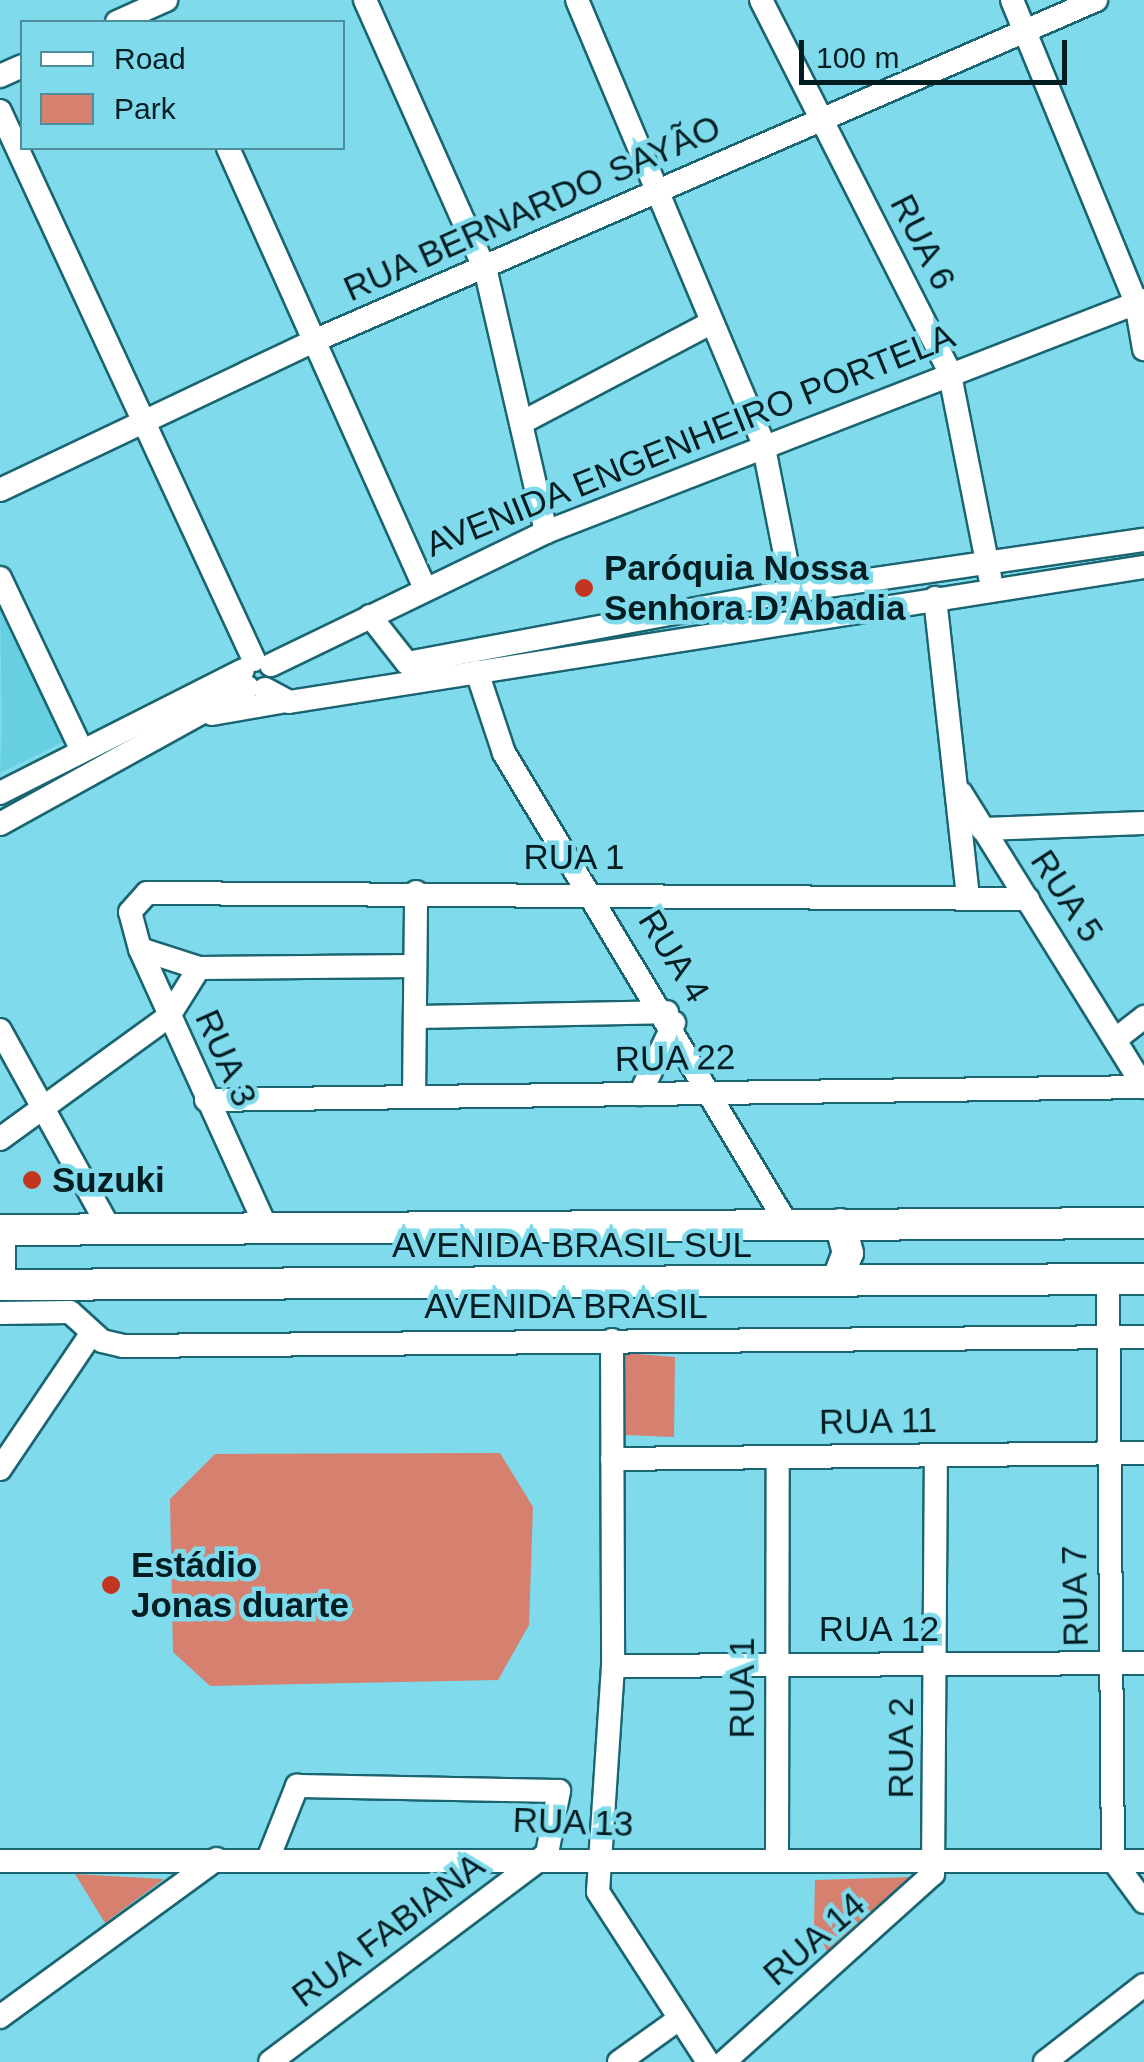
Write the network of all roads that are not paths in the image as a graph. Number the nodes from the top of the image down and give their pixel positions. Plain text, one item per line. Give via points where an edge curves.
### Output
1 (366, 0) edge
2 (577, 0) edge
3 (762, 0) edge
4 (1012, 0) edge
5 (1096, 0) edge
6 (165, 6) edge
7 (123, 20) edge
8 (1024, 30) junction
9 (0, 111) edge
10 (822, 119) junction
11 (229, 150) edge
12 (663, 189) junction
13 (486, 272) junction
14 (1140, 302) edge
15 (711, 323) junction
16 (316, 340) junction
17 (1144, 348) edge
18 (949, 370) junction
19 (142, 424) junction
20 (521, 424) junction
21 (763, 443) junction
22 (0, 490) edge
23 (546, 532) junction
24 (1144, 540) edge
25 (1144, 567) edge
26 (990, 577) junction
27 (0, 578) edge
28 (424, 586) junction
29 (792, 591) junction
30 (935, 598) junction
31 (370, 616) junction
32 (797, 617) junction
33 (477, 672) junction
34 (260, 679) junction
35 (199, 716) junction
36 (82, 751) junction
37 (0, 792) edge
38 (961, 793) junction
39 (1144, 823) edge
40 (0, 824) edge
41 (982, 829) junction
42 (416, 892) junction
43 (593, 892) junction
44 (968, 898) junction
45 (1028, 899) junction
46 (130, 912) joint
47 (140, 950) junction
48 (416, 966) junction
49 (199, 968) junction
50 (169, 1016) junction
51 (415, 1017) junction
52 (670, 1017) junction
53 (1144, 1018) edge
54 (0, 1030) edge
55 (1116, 1039) junction
56 (1144, 1088) edge
57 (716, 1093) junction
58 (640, 1094) junction
59 (414, 1098) junction
60 (206, 1100) junction
61 (43, 1107) junction
62 (0, 1139) edge
63 (1144, 1223) edge
64 (787, 1224) junction
65 (840, 1224) junction
66 (872, 1224) junction
67 (110, 1229) junction
68 (267, 1229) junction
69 (440, 1229) junction
70 (474, 1229) junction
71 (8, 1234) edge
72 (7, 1279) edge
73 (868, 1279) junction
74 (1108, 1279) junction
75 (1144, 1279) edge
76 (837, 1281) junction
77 (438, 1282) junction
78 (471, 1282) junction
79 (72, 1299) junction
80 (0, 1313) edge
81 (91, 1334) junction
82 (1144, 1337) edge
83 (1108, 1338) junction
84 (612, 1340) junction
85 (1144, 1452) edge
86 (1109, 1453) junction
87 (936, 1455) junction
88 (778, 1457) junction
89 (612, 1459) junction
90 (0, 1469) edge
91 (1111, 1663) junction
92 (1144, 1663) edge
93 (936, 1664) junction
94 (777, 1665) junction
95 (614, 1666) junction
96 (547, 1854) junction
97 (217, 1859) junction
98 (268, 1859) junction
99 (0, 1860) edge
100 (598, 1860) junction
101 (776, 1860) junction
102 (936, 1860) junction
103 (1114, 1860) junction
104 (1144, 1861) edge
105 (1144, 1902) edge
106 (1144, 1985) edge
107 (0, 2017) edge
108 (679, 2019) junction
109 (270, 2062) edge
110 (619, 2062) edge
111 (708, 2062) edge
112 (724, 2062) edge
113 (1046, 2062) edge

1 - 13 street
2 - 12 street
3 - 10 street, RUA 6
4 - 8 street
5 - 8 street, RUA BERNARDO SAYÃO
6 - 7 street
8 - 10 street, RUA BERNARDO SAYÃO
8 - 14 street
9 - 19 street
10 - 12 street, RUA BERNARDO SAYÃO
10 - 18 street, RUA 6
11 - 16 street
12 - 13 street, RUA BERNARDO SAYÃO
12 - 15 street
13 - 16 street, RUA BERNARDO SAYÃO
13 - 20 street
14 - 17 street
14 - 18 street, AVENIDA ENGENHEIRO PORTELA
15 - 20 street
15 - 21 street
16 - 19 street, RUA BERNARDO SAYÃO
16 - 28 street
18 - 21 street, AVENIDA ENGENHEIRO PORTELA
18 - 26 street, RUA 6
19 - 22 street, RUA BERNARDO SAYÃO
19 - 34 street
20 - 23 street
21 - 23 street, AVENIDA ENGENHEIRO PORTELA
21 - 29 street
23 - 28 street, AVENIDA ENGENHEIRO PORTELA
24 - 26 street
25 - 26 street
26 - 29 street
26 - 30 street
27 - 36 street
28 - 31 street, AVENIDA ENGENHEIRO PORTELA
29 - 31 street via 407,663
29 - 32 street
30 - 32 street
30 - 38 street, RUA 5
31 - 34 street, AVENIDA ENGENHEIRO PORTELA
32 - 33 street
33 - 34 street
33 - 43 street, RUA 4 via 504,753
34 - 35 street
34 - 35 street
34 - 36 street
35 - 40 street
36 - 37 street
38 - 41 street, RUA 5
38 - 44 street, RUA 5
39 - 41 street
41 - 45 street, RUA 5
42 - 43 street, RUA 1
42 - 46 street, RUA 1 via 147,893
42 - 48 street
43 - 44 street, RUA 1
43 - 52 street, RUA 4
44 - 45 street, RUA 1
45 - 55 street, RUA 5
46 - 47 street, RUA 3
47 - 49 street
47 - 50 street, RUA 3
48 - 49 street
48 - 51 street
49 - 50 street
50 - 60 street, RUA 3
50 - 61 street
51 - 52 street
51 - 59 street
52 - 57 street, RUA 4
52 - 58 street
53 - 55 street
54 - 61 street
55 - 56 street, RUA 5
56 - 57 street, RUA 22
57 - 58 street, RUA 22
57 - 64 street, RUA 4
58 - 59 street, RUA 22
59 - 60 street, RUA 22
60 - 68 street, RUA 3
61 - 62 street
61 - 67 street
63 - 66 main road, AVENIDA BRASIL SUL
64 - 65 main road, AVENIDA BRASIL SUL
64 - 70 main road, AVENIDA BRASIL SUL
65 - 66 main road, AVENIDA BRASIL SUL
65 - 76 main road via 848,1253
66 - 73 main road via 860,1244
67 - 68 main road, AVENIDA BRASIL SUL
67 - 71 main road, AVENIDA BRASIL SUL
68 - 69 main road, AVENIDA BRASIL SUL
69 - 70 main road, AVENIDA BRASIL SUL
69 - 77 main road via 448,1256
70 - 78 main road via 464,1254
71 - 72 main road via 16,1257
72 - 79 main road, AVENIDA BRASIL SUL
73 - 74 main road, AVENIDA BRASIL SUL
73 - 76 main road, AVENIDA BRASIL SUL
74 - 75 main road, AVENIDA BRASIL SUL
74 - 83 street, RUA 7
76 - 78 main road, AVENIDA BRASIL SUL
77 - 78 main road, AVENIDA BRASIL SUL
77 - 79 main road, AVENIDA BRASIL SUL
79 - 80 street
79 - 81 street
81 - 84 street, AVENIDA BRASIL via 124,1346
81 - 90 street
82 - 83 street, AVENIDA BRASIL
83 - 84 street, AVENIDA BRASIL
83 - 86 street, RUA 7
84 - 89 street
85 - 86 street, RUA 11
86 - 87 street, RUA 11
86 - 91 street, RUA 7
87 - 88 street, RUA 11
87 - 93 street, RUA 2
88 - 89 street, RUA 11
88 - 94 street, RUA 1
89 - 95 street
91 - 92 street, RUA 12
91 - 93 street, RUA 12
91 - 103 street, RUA 7
93 - 94 street, RUA 12
93 - 102 street, RUA 2
94 - 95 street, RUA 12
94 - 101 street, RUA 1
95 - 100 street
96 - 98 street, RUA 13
96 - 98 street via 559,1790 544,1784 297,1786
96 - 100 street, RUA 13
96 - 109 street, RUA FABIANA
97 - 98 street, RUA 13
97 - 99 street, RUA 13
97 - 107 street
100 - 101 street, RUA 13
100 - 108 street via 604,1910
101 - 102 street, RUA 13
102 - 103 street, RUA 13
102 - 112 street, RUA 14 via 922,1892
103 - 104 street, RUA 13
103 - 105 street
106 - 113 street
108 - 110 street
108 - 111 street

